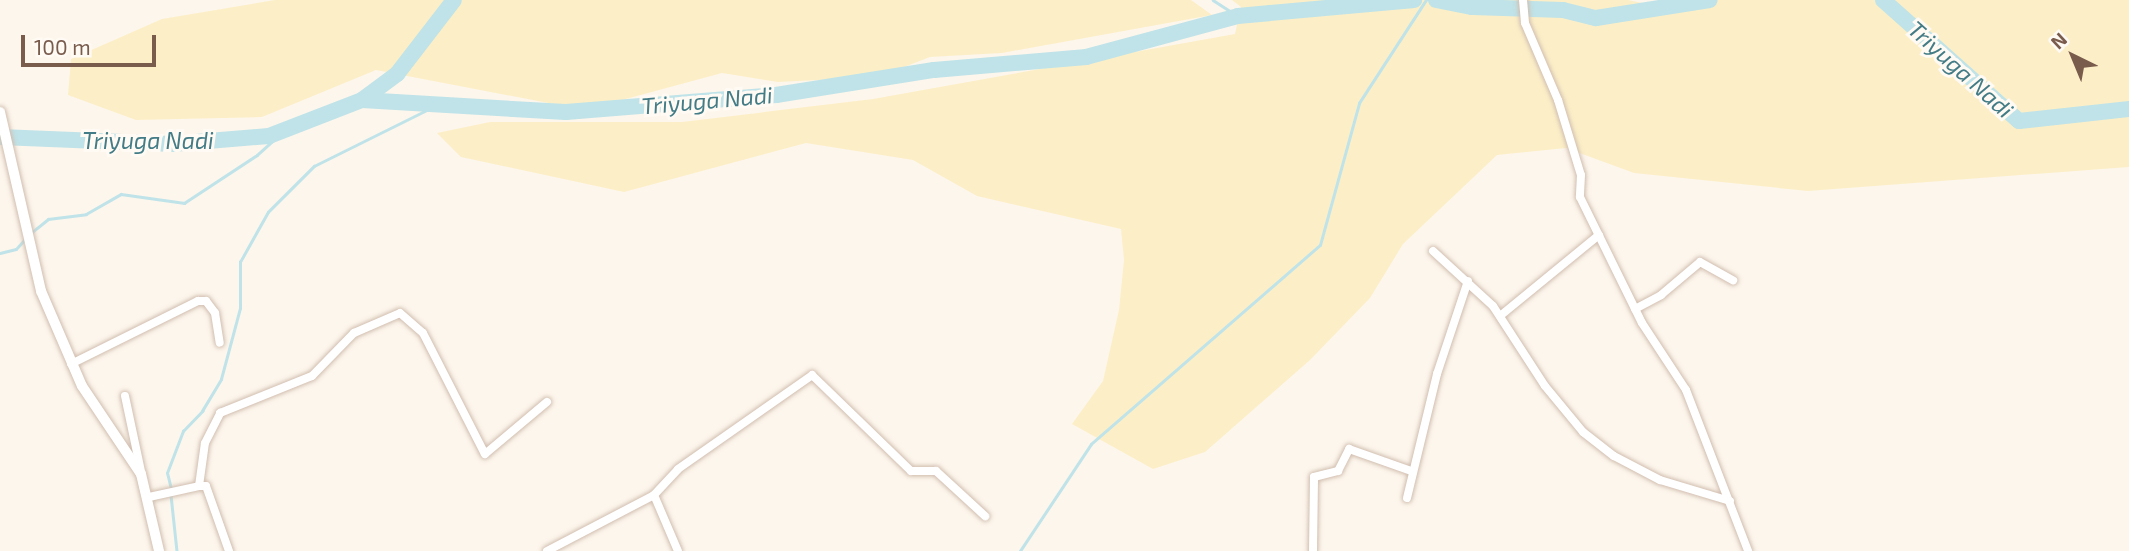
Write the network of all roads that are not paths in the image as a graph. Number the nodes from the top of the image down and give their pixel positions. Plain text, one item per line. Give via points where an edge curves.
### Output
1 (1523, 0) edge
2 (0, 112) edge
3 (1600, 235) junction
4 (1433, 251) dead end
5 (1732, 280) dead end
6 (1468, 281) junction
7 (1635, 309) junction
8 (1500, 316) junction
9 (220, 343) dead end
10 (71, 364) junction
11 (125, 396) dead end
12 (547, 402) dead end
13 (1412, 471) junction
14 (141, 474) junction
15 (199, 486) junction
16 (654, 495) junction
17 (149, 497) junction
18 (1407, 498) dead end
19 (1730, 501) junction
20 (985, 516) dead end
21 (159, 551) edge
22 (229, 551) edge
23 (547, 551) edge
24 (678, 551) edge
25 (1313, 551) edge
26 (1748, 551) edge

1 - 3 street via 1525,23 1558,100 1581,175 1580,197
2 - 10 main road via 28,247
3 - 7 street
3 - 8 street
4 - 6 street
5 - 7 street via 1700,262 1661,295
6 - 8 street
6 - 13 street
7 - 19 street via 1686,390
8 - 19 street via 1549,392 1583,432 1614,456 1660,480
9 - 10 street via 215,313 206,301 198,301
10 - 14 main road
11 - 14 street
12 - 15 street via 485,454 423,333 400,313 354,333 312,376 220,413 205,443
13 - 18 street
13 - 25 street via 1349,449 1338,471 1314,477
14 - 17 main road
15 - 17 street
15 - 22 street via 206,486
16 - 20 street via 678,468 813,375 911,471 936,471
16 - 23 street
16 - 24 street
17 - 21 main road
19 - 26 street

